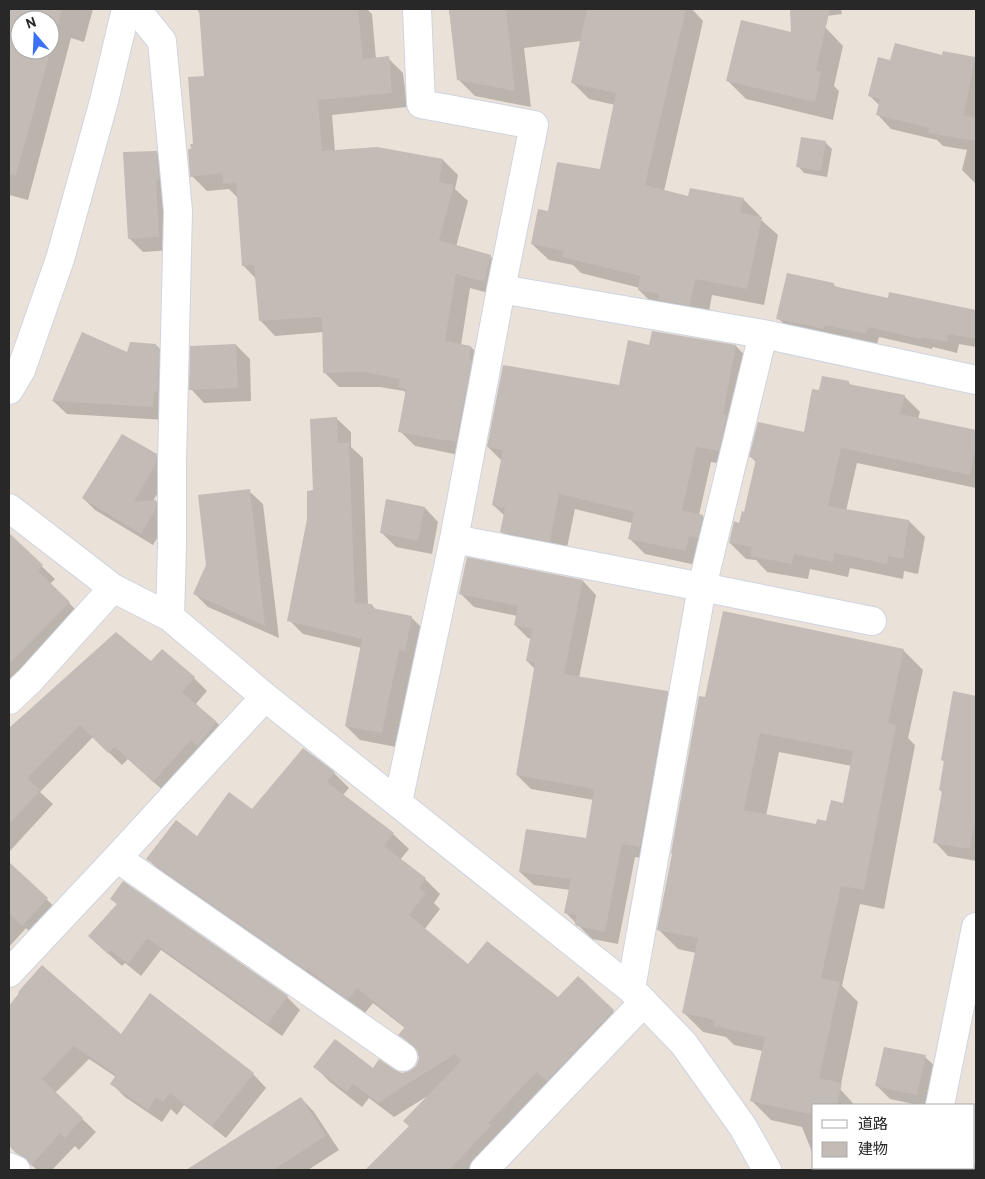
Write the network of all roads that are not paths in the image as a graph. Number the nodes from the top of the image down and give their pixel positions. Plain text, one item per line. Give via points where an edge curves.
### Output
1 (126, 9) edge
2 (136, 9) edge
3 (417, 9) edge
4 (501, 289) junction
5 (763, 334) junction
6 (976, 380) edge
7 (9, 390) edge
8 (9, 508) edge
9 (454, 540) junction
10 (702, 587) junction
11 (113, 588) junction
12 (170, 617) junction
13 (872, 621) dead end
14 (266, 697) junction
15 (9, 700) edge
16 (398, 802) junction
17 (117, 858) junction
18 (976, 928) edge
19 (9, 973) edge
20 (637, 995) junction
21 (402, 1057) dead end
22 (940, 1104) edge
23 (9, 1167) edge
24 (16, 1170) edge
25 (484, 1170) edge
26 (767, 1170) edge

1 - 7 street via 60,259 21,370
2 - 12 street via 162,41 178,211
3 - 4 street via 422,104 534,125
4 - 5 street
4 - 9 street
5 - 6 street
5 - 10 street
8 - 11 street
9 - 10 street
9 - 16 street
10 - 13 street
10 - 20 street
11 - 12 street
11 - 15 street
12 - 14 street
14 - 16 street
14 - 17 street
16 - 20 street
17 - 19 street
17 - 21 street
18 - 22 street
20 - 25 street
20 - 26 street via 684,1044 743,1127
23 - 24 street

